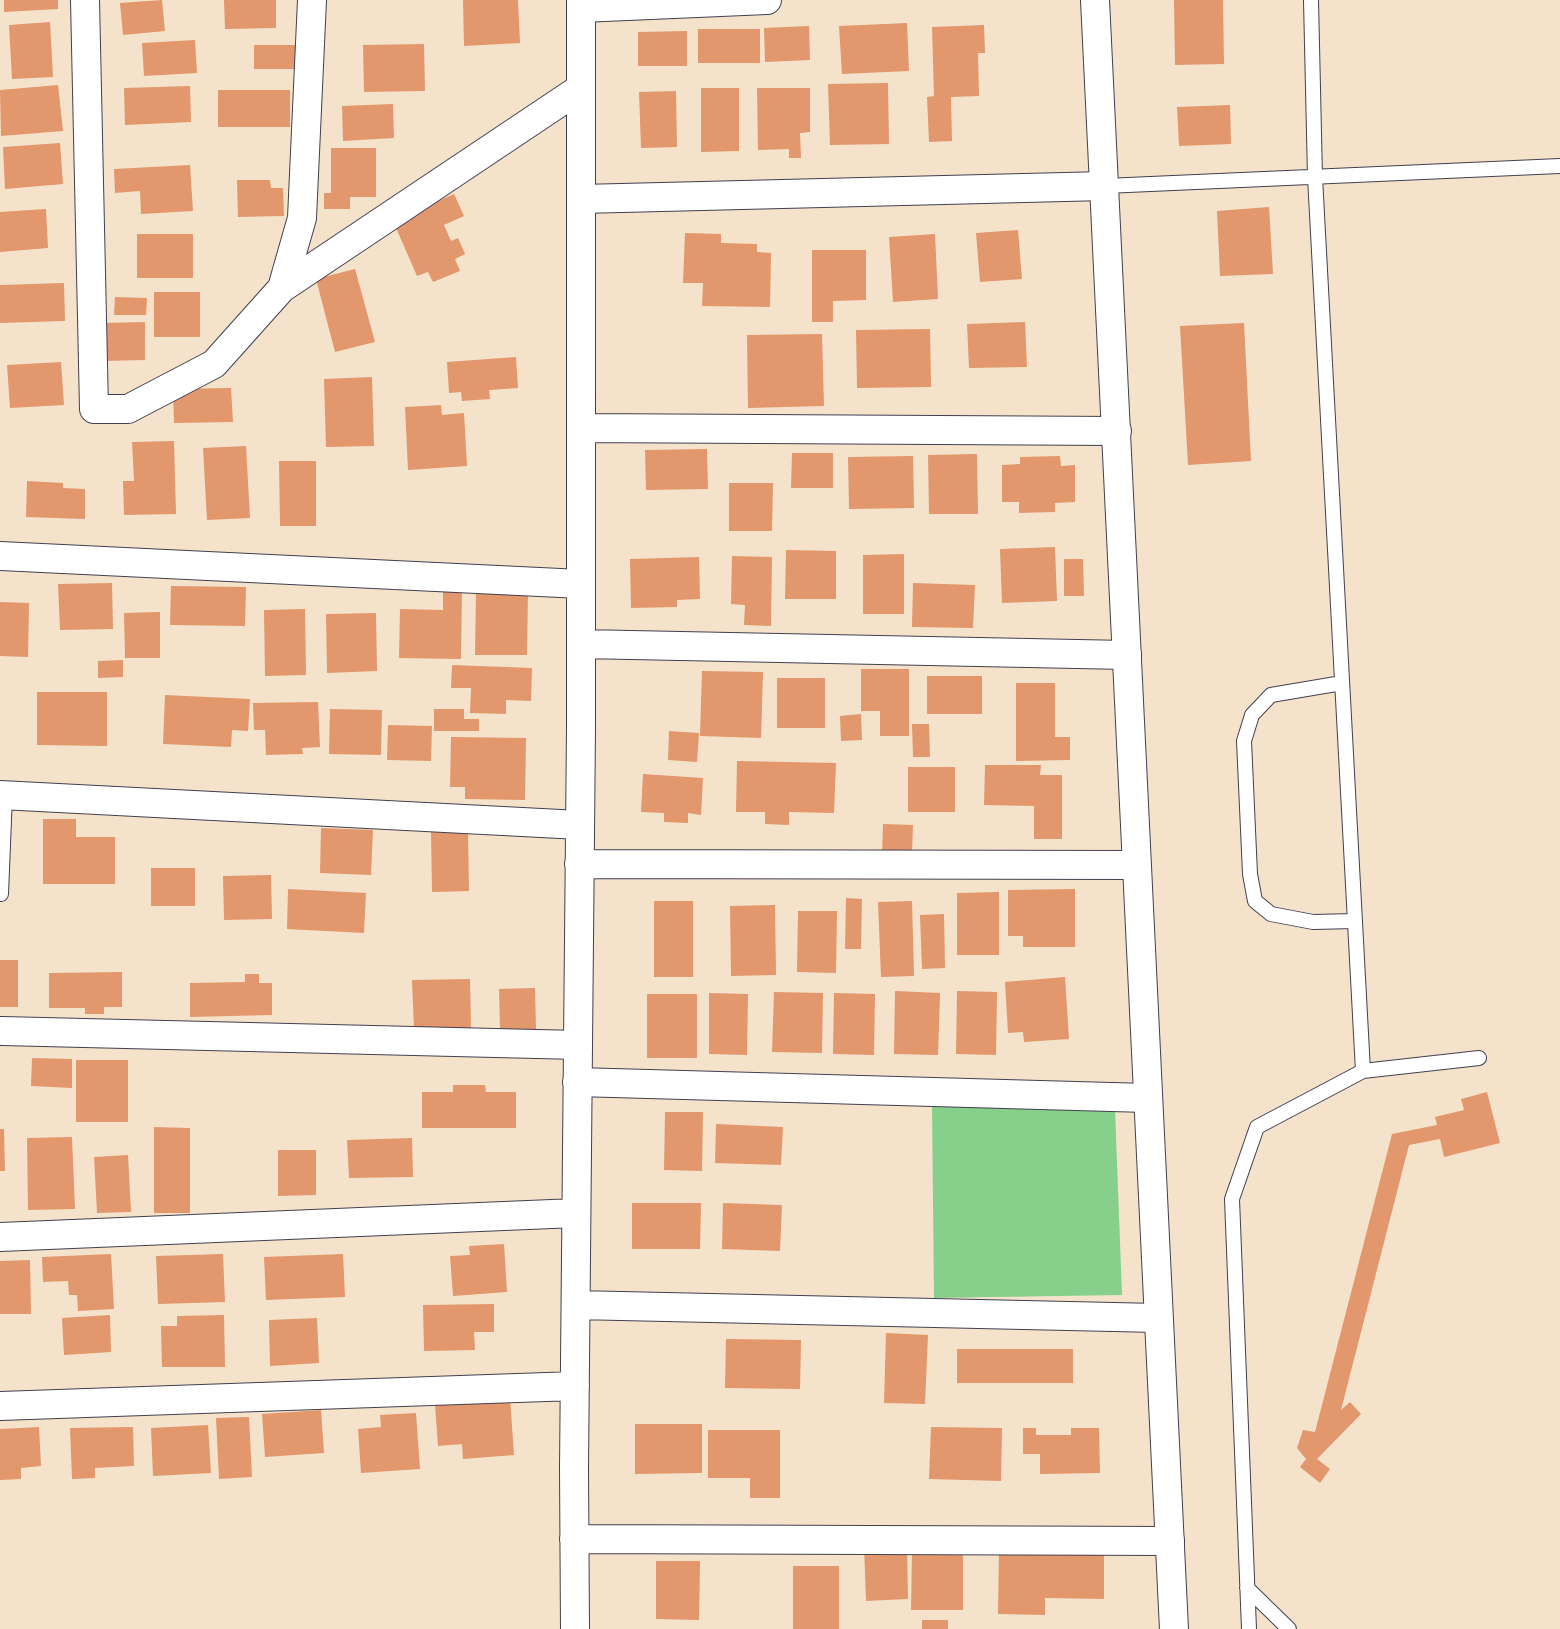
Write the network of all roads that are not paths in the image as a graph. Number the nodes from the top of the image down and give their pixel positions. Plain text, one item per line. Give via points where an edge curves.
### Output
1 (85, 0) edge
2 (312, 0) edge
3 (767, 0) edge
4 (1095, 0) edge
5 (1311, 0) edge
6 (581, 4) edge
7 (581, 88) junction
8 (1560, 166) edge
9 (1315, 177) junction
10 (1104, 186) junction
11 (581, 199) junction
12 (282, 288) junction
13 (581, 428) junction
14 (1116, 431) junction
15 (0, 556) edge
16 (581, 584) junction
17 (581, 644) junction
18 (1127, 655) junction
19 (1342, 683) junction
20 (2, 795) edge
21 (580, 825) junction
22 (580, 864) junction
23 (1136, 865) junction
24 (1, 894) dead end
25 (1355, 921) junction
26 (2, 1031) dead end
27 (578, 1045) junction
28 (1479, 1058) dead end
29 (1363, 1071) junction
30 (577, 1082) junction
31 (1147, 1098) junction
32 (576, 1213) junction
33 (0, 1237) edge
34 (576, 1305) junction
35 (1158, 1318) junction
36 (575, 1386) junction
37 (0, 1406) edge
38 (574, 1539) junction
39 (1170, 1541) junction
40 (1247, 1588) junction
41 (575, 1629) edge
42 (1174, 1629) edge
43 (1248, 1629) edge
44 (1289, 1629) edge

1 - 12 street via 94,409 128,409 214,364
2 - 12 street via 302,218
3 - 6 street
4 - 10 street
5 - 9 lane
6 - 7 street
7 - 11 street
7 - 12 street
8 - 9 lane
9 - 10 lane
9 - 19 lane
10 - 11 street
10 - 14 street
11 - 13 street
13 - 14 street
13 - 16 street
14 - 18 street
15 - 16 street
16 - 17 street
17 - 18 street
17 - 21 street
18 - 23 street
19 - 25 lane
19 - 25 lane via 1271,695 1252,715 1244,741 1250,874 1255,901 1271,914 1313,922
20 - 21 street
20 - 24 lane
21 - 22 street
22 - 23 street
22 - 27 street
23 - 31 street
25 - 29 lane
26 - 27 street
27 - 30 street
28 - 29 lane
29 - 40 lane via 1257,1127 1232,1199
30 - 31 street
30 - 32 street
31 - 35 street
32 - 33 street
32 - 34 street
34 - 35 street
34 - 36 street
35 - 39 street
36 - 37 street
36 - 38 street
38 - 39 street
38 - 41 street
39 - 42 street
40 - 43 lane
40 - 44 lane

